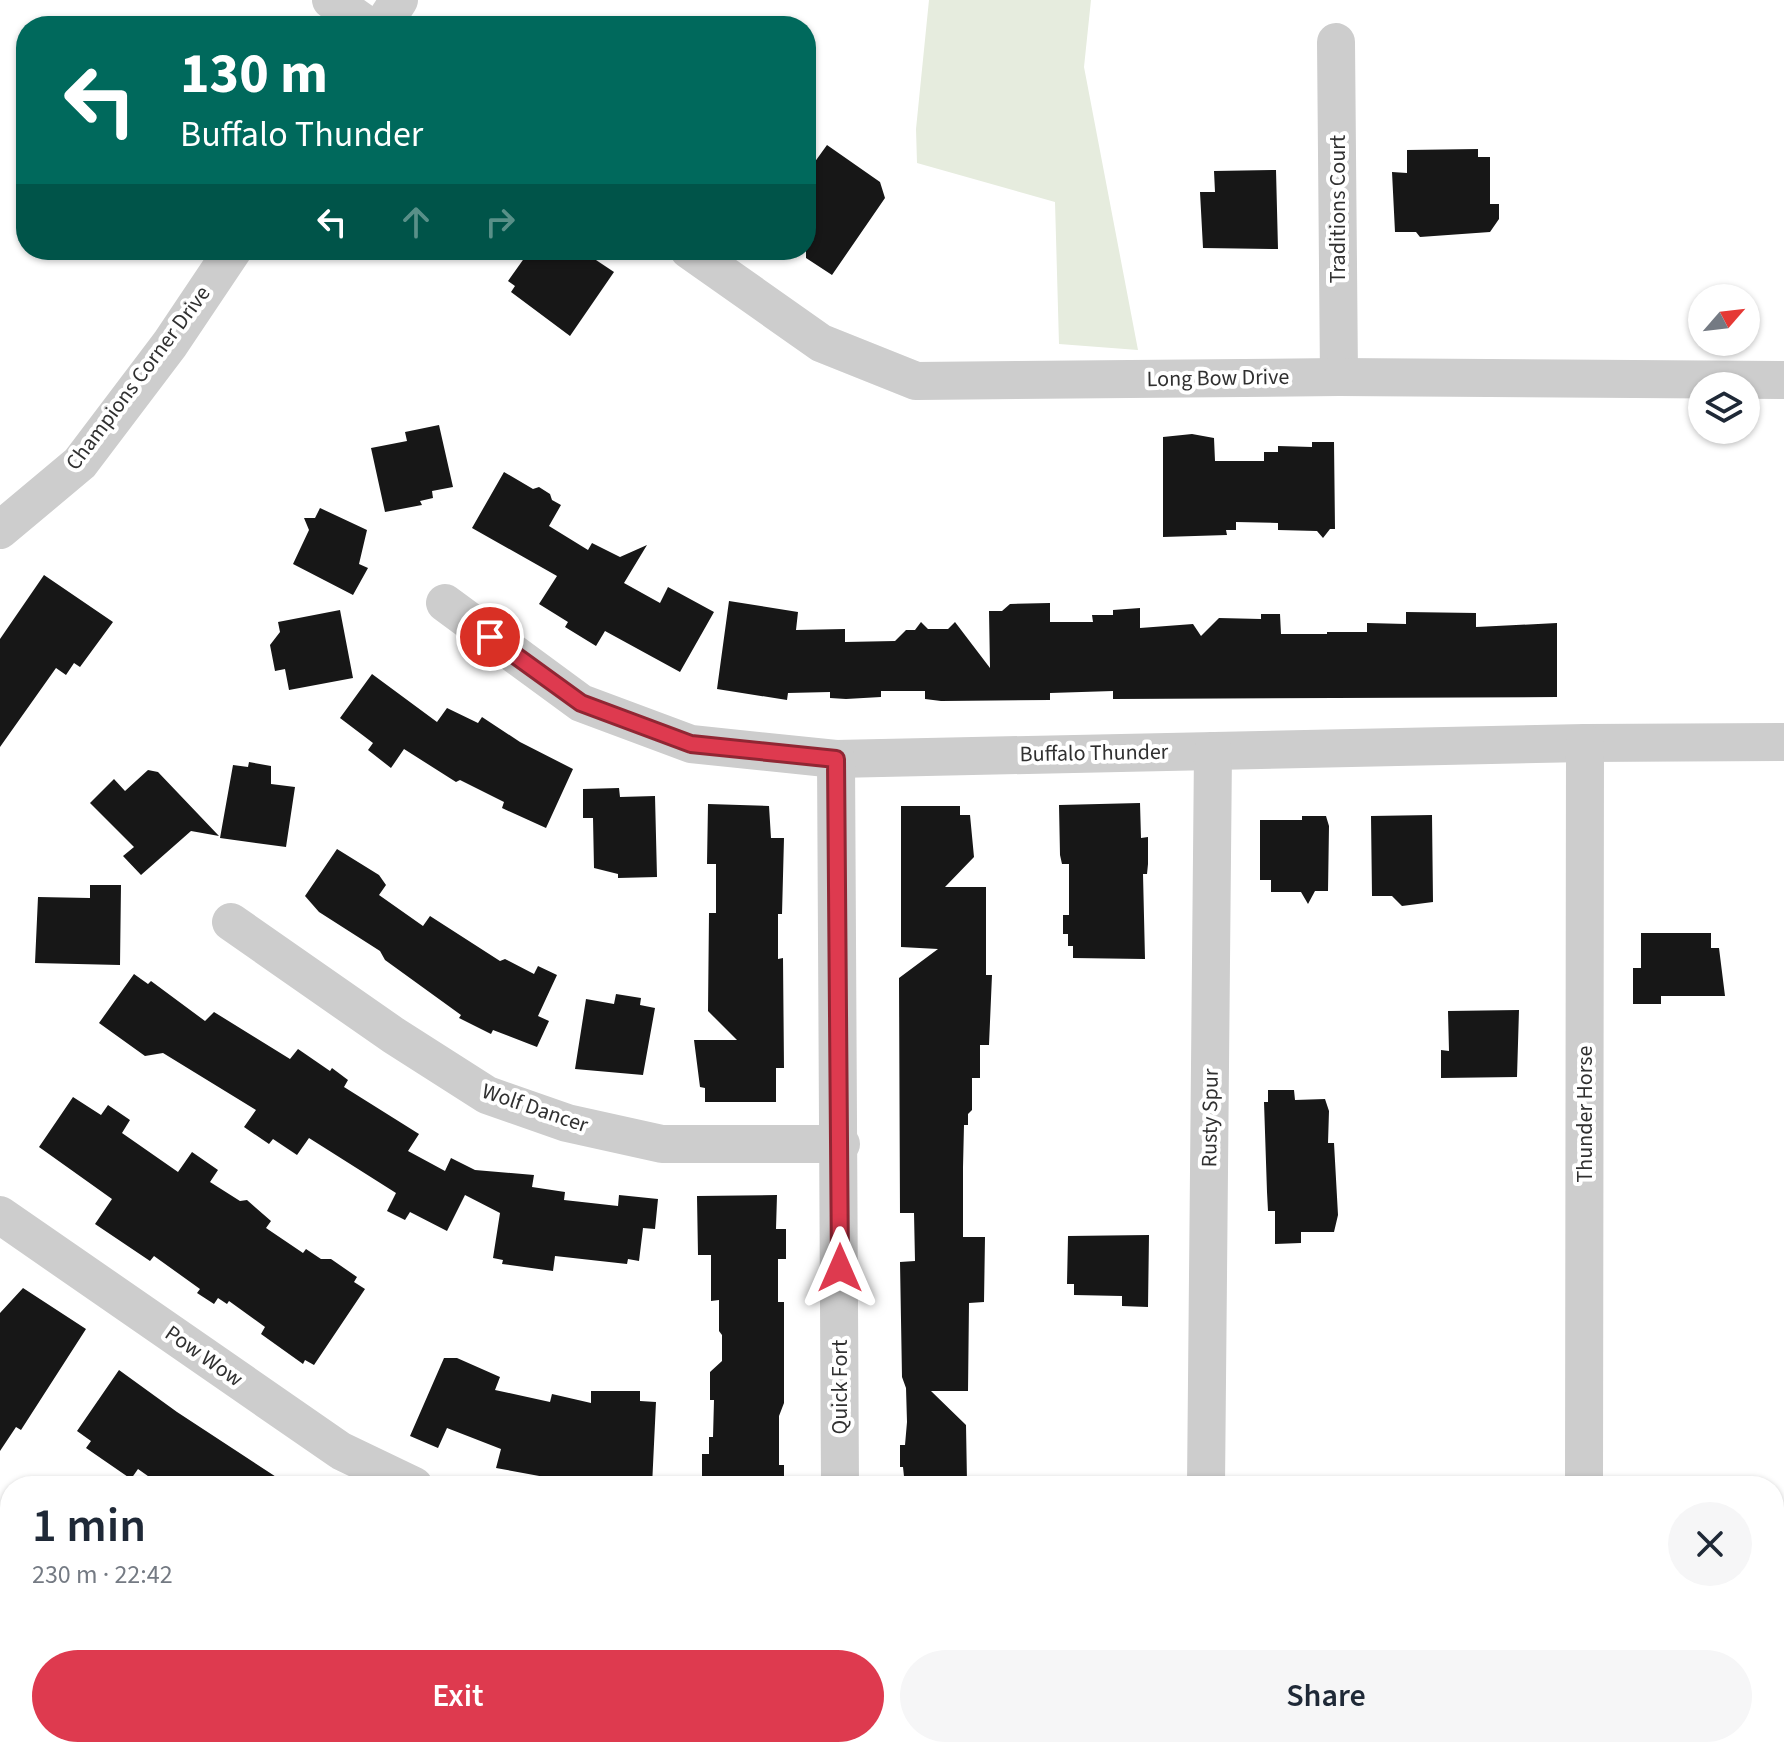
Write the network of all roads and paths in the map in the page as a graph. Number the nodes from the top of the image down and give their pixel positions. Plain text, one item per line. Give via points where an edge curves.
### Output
1 (331, 0) edge
2 (354, 16) edge
3 (1336, 42) dead end
4 (226, 260) edge
5 (703, 260) edge
6 (1339, 377) junction
7 (1784, 380) edge
8 (0, 530) edge
9 (445, 603) dead end
10 (1784, 742) edge
11 (1585, 743) junction
12 (1213, 751) junction
13 (836, 759) junction
14 (231, 922) dead end
15 (841, 1144) junction
16 (0, 1215) edge
17 (393, 1476) edge
18 (840, 1476) edge
19 (1206, 1476) edge
20 (1584, 1476) edge

1 - 2 street
3 - 6 street, Traditions Court
4 - 8 street, Champions Corner Drive via 80,463
5 - 6 street, Long Bow Drive via 821,343 916,381
6 - 7 street, Long Bow Drive
9 - 13 street, Buffalo Thunder via 581,703 691,744
10 - 11 street, Buffalo Thunder
11 - 12 street, Buffalo Thunder
11 - 20 street, Thunder Horse
12 - 13 street, Buffalo Thunder
12 - 19 street, Rusty Spur
13 - 15 street, Quick Fort
14 - 15 street, Wolf Dancer via 487,1095 567,1123 662,1144
15 - 18 street, Quick Fort
16 - 17 street, Pow Wow via 341,1451

